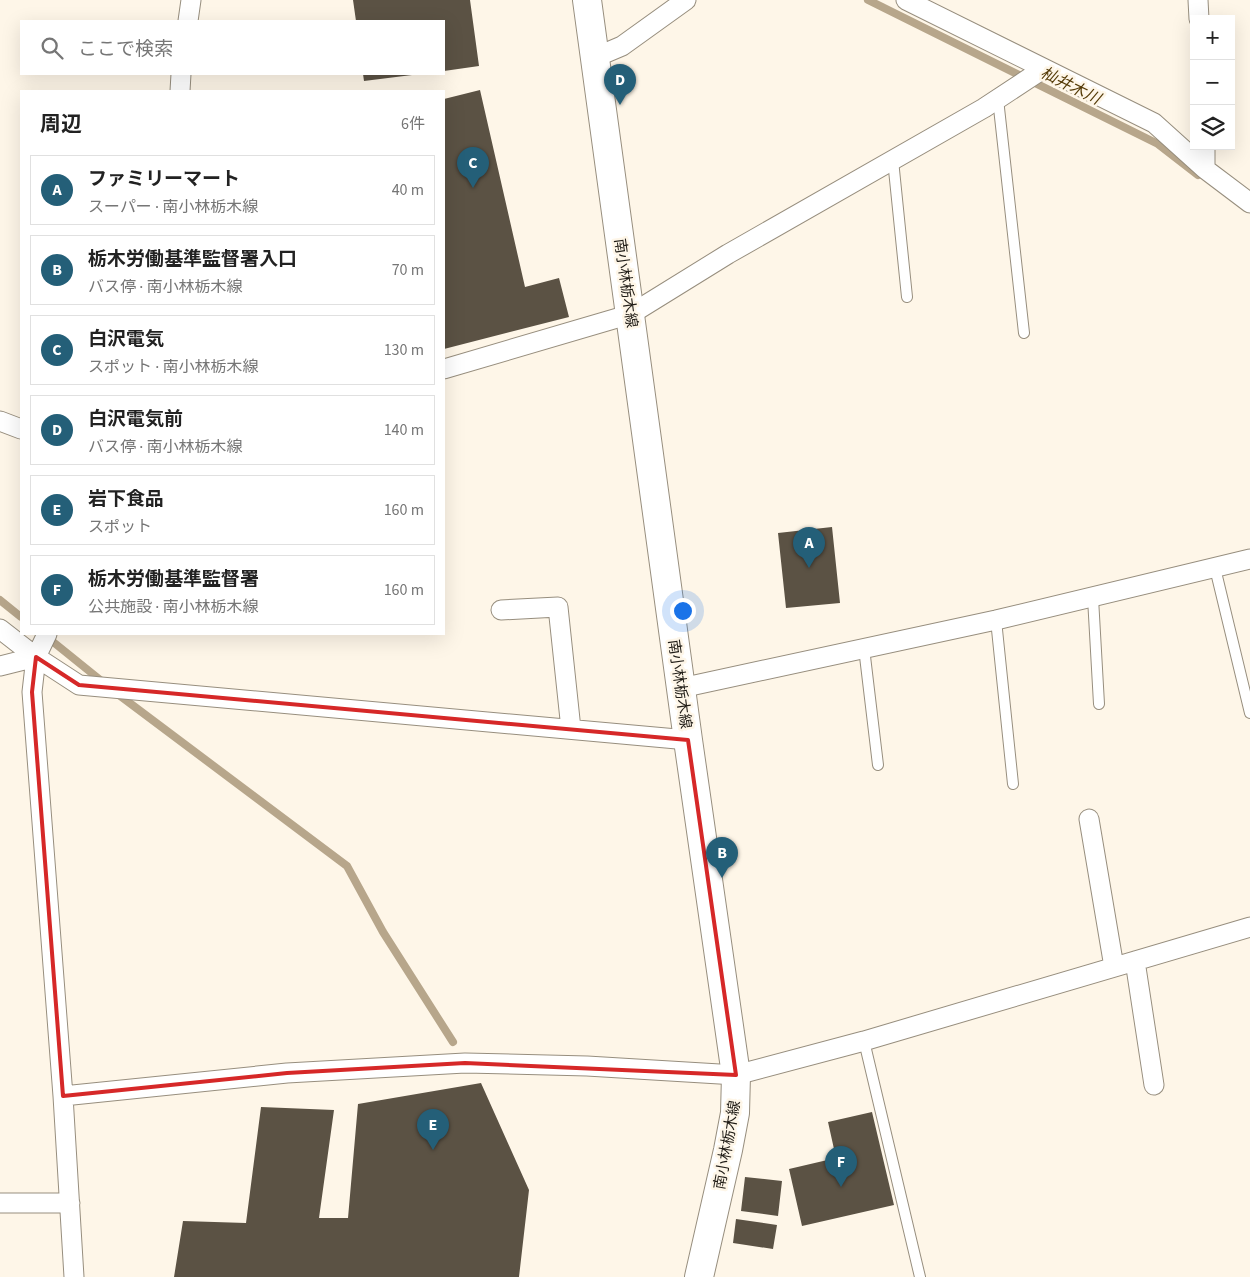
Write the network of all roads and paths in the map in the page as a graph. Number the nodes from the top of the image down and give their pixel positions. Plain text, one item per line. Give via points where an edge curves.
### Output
1 (191, 0) edge
2 (588, 0) edge
3 (686, 0) edge
4 (906, 0) edge
5 (1198, 0) edge
6 (1199, 15) edge
7 (188, 20) edge
8 (596, 56) junction
9 (1043, 69) junction
10 (181, 75) edge
11 (180, 90) edge
12 (998, 98) junction
13 (1204, 150) edge
14 (893, 160) junction
15 (1206, 169) junction
16 (1250, 203) edge
17 (907, 297) dead end
18 (631, 314) junction
19 (1024, 333) dead end
20 (445, 368) edge
21 (0, 421) edge
22 (20, 429) edge
23 (1250, 559) edge
24 (1214, 568) junction
25 (1093, 598) junction
26 (501, 610) dead end
27 (996, 620) junction
28 (0, 629) edge
29 (47, 635) edge
30 (864, 648) junction
31 (36, 657) junction
32 (0, 666) edge
33 (681, 688) junction
34 (1099, 704) dead end
35 (1250, 713) edge
36 (571, 729) junction
37 (688, 740) junction
38 (878, 765) dead end
39 (1013, 784) dead end
40 (1089, 819) dead end
41 (1249, 929) edge
42 (1135, 961) junction
43 (1114, 967) junction
44 (864, 1041) junction
45 (736, 1075) junction
46 (1154, 1085) dead end
47 (63, 1096) junction
48 (0, 1203) edge
49 (70, 1203) junction
50 (74, 1277) edge
51 (699, 1277) edge
52 (920, 1277) edge

1 - 7 street
2 - 8 main road, 南小林栃木線
3 - 8 street via 622,46
4 - 9 street
5 - 6 street
8 - 18 main road, 南小林栃木線
9 - 12 street
9 - 15 street via 1154,123
10 - 11 street
12 - 14 street
12 - 19 lane
13 - 15 street
14 - 17 lane
14 - 18 street via 728,254
15 - 16 street
18 - 20 street
18 - 33 main road, 南小林栃木線
21 - 22 street
23 - 24 street
24 - 25 street
24 - 35 lane
25 - 27 street
25 - 34 lane
26 - 36 street via 558,607
27 - 30 street
27 - 39 lane
28 - 31 street
29 - 31 street
30 - 33 street
30 - 38 lane
31 - 32 street
31 - 36 street via 79,685
31 - 47 street via 32,692
33 - 37 main road, 南小林栃木線
36 - 37 street
37 - 45 main road, 南小林栃木線
40 - 43 street
41 - 42 street
42 - 43 street
42 - 46 street
43 - 44 street
44 - 45 street
44 - 52 lane
45 - 47 street via 464,1063 287,1073
45 - 51 main road, 南小林栃木線 via 735,1113
47 - 49 street
48 - 49 street
49 - 50 street

